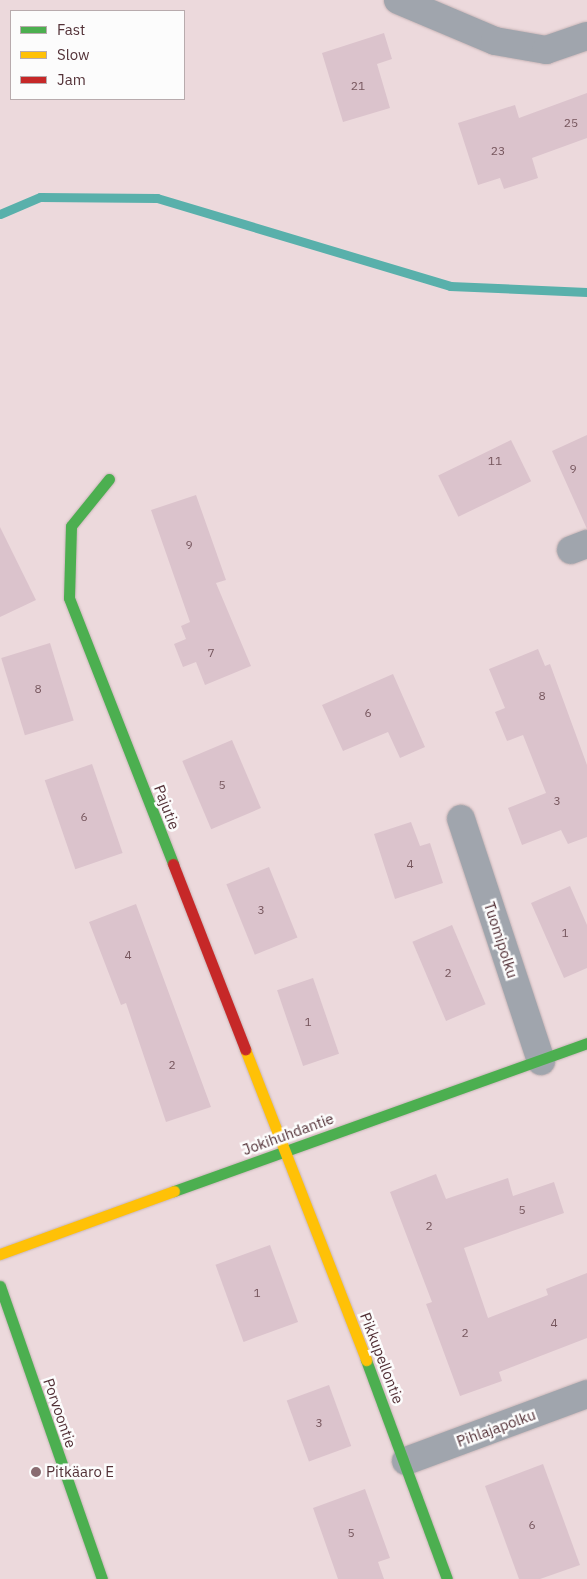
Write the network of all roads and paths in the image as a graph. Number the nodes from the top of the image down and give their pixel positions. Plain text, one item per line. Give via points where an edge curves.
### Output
1 (398, 0) edge
2 (587, 36) edge
3 (109, 479) dead end
4 (461, 819) dead end
5 (587, 1043) edge
6 (541, 1062) junction
7 (284, 1150) junction
8 (0, 1254) edge
9 (0, 1286) edge
10 (587, 1394) edge
11 (406, 1461) junction
12 (102, 1579) edge
13 (447, 1579) edge

1 - 2 street via 495,41 546,50
3 - 7 street, Pajutie via 71,526 69,598
4 - 6 street, Tuomipolku
5 - 6 street, Jokihuhdantie
6 - 7 street, Jokihuhdantie
7 - 8 street, Jokihuhdantie
7 - 11 street, Pikkupellontie
9 - 12 street, Porvoontie
10 - 11 street, Pihlajapolku
11 - 13 street, Pikkupellontie

